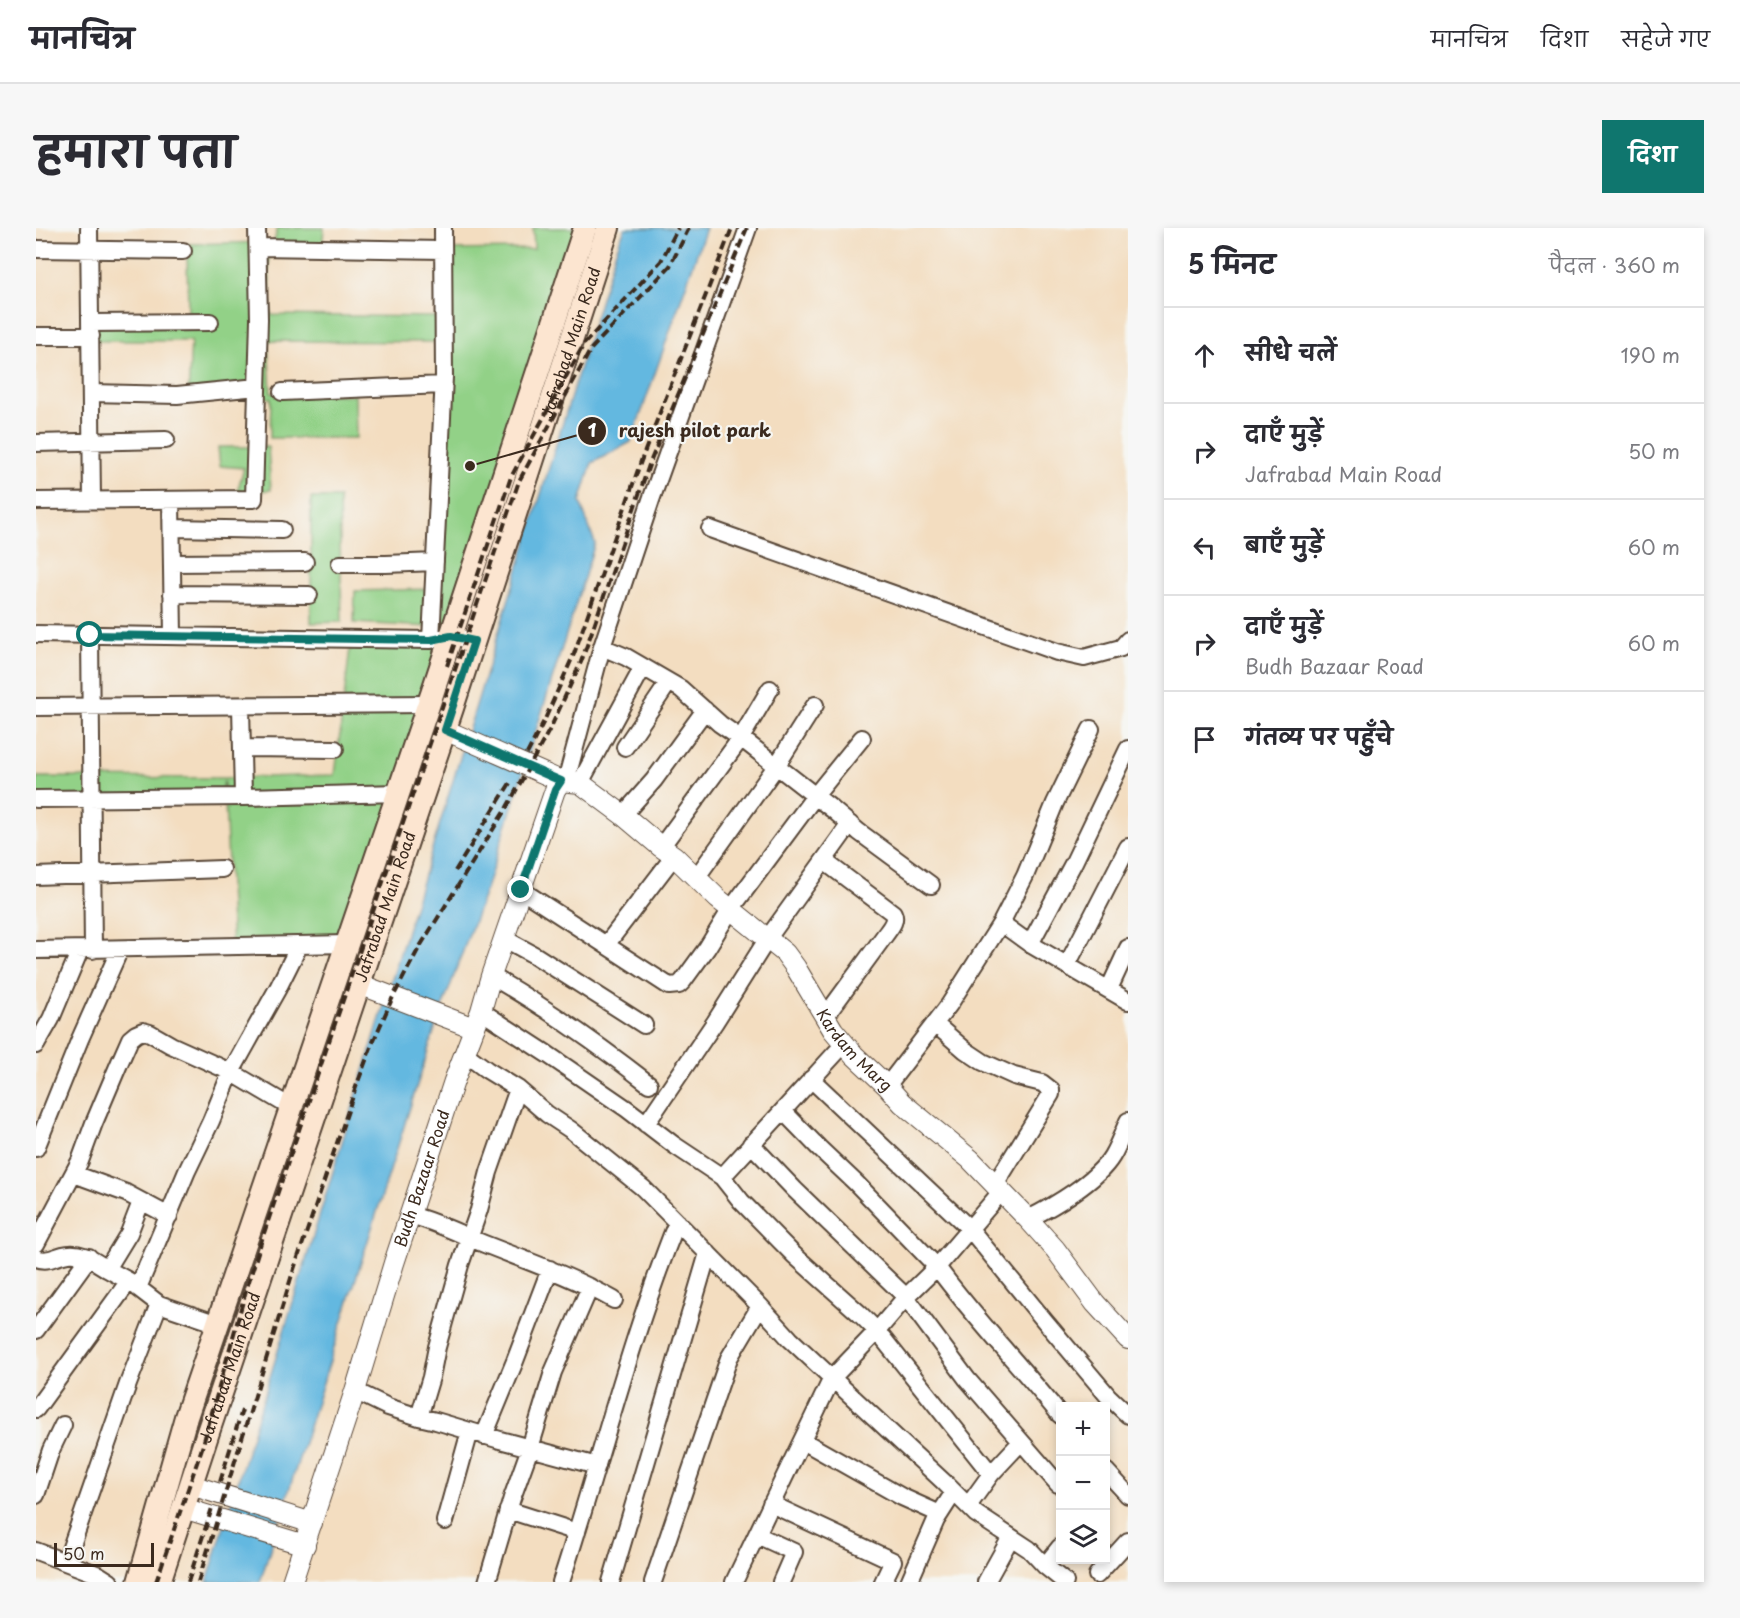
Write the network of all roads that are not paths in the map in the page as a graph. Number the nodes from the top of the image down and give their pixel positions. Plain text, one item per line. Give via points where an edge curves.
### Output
1 (89, 228) edge
2 (257, 228) edge
3 (443, 228) edge
4 (585, 228) edge
5 (608, 228) edge
6 (748, 228) edge
7 (258, 247) junction
8 (36, 249) edge
9 (90, 250) junction
10 (443, 250) junction
11 (183, 251) dead end
12 (210, 322) dead end
13 (91, 330) junction
14 (36, 336) edge
15 (443, 386) junction
16 (257, 387) junction
17 (282, 392) dead end
18 (91, 393) junction
19 (166, 440) dead end
20 (92, 442) junction
21 (36, 443) edge
22 (92, 500) junction
23 (171, 500) junction
24 (36, 501) edge
25 (172, 528) junction
26 (710, 529) dead end
27 (282, 530) dead end
28 (305, 561) dead end
29 (172, 562) junction
30 (435, 562) junction
31 (340, 564) dead end
32 (172, 594) junction
33 (309, 595) dead end
34 (36, 634) edge
35 (90, 635) junction
36 (173, 636) junction
37 (441, 638) junction
38 (1128, 640) edge
39 (474, 641) junction
40 (602, 646) junction
41 (643, 667) junction
42 (669, 682) junction
43 (770, 689) dead end
44 (429, 704) junction
45 (815, 705) dead end
46 (242, 706) junction
47 (36, 707) edge
48 (91, 707) junction
49 (705, 710) junction
50 (1091, 729) dead end
51 (445, 730) junction
52 (741, 738) junction
53 (862, 738) dead end
54 (625, 747) dead end
55 (242, 748) junction
56 (1128, 748) edge
57 (335, 749) dead end
58 (777, 765) junction
59 (569, 782) junction
60 (399, 793) junction
61 (815, 796) junction
62 (243, 797) junction
63 (36, 799) edge
64 (92, 799) junction
65 (623, 815) junction
66 (850, 824) junction
67 (1128, 847) edge
68 (668, 851) junction
69 (824, 861) junction
70 (222, 869) dead end
71 (93, 873) junction
72 (36, 876) edge
73 (696, 878) junction
74 (931, 885) dead end
75 (521, 890) junction
76 (731, 909) junction
77 (1001, 922) junction
78 (505, 939) junction
79 (768, 939) junction
80 (347, 944) junction
81 (1030, 944) junction
82 (606, 945) junction
83 (299, 946) junction
84 (1128, 948) edge
85 (120, 949) junction
86 (36, 950) edge
87 (87, 950) junction
88 (1067, 965) junction
89 (491, 976) junction
90 (359, 984) junction
91 (1109, 989) junction
92 (1128, 1001) edge
93 (825, 1017) junction
94 (477, 1020) junction
95 (935, 1024) junction
96 (644, 1025) dead end
97 (844, 1044) junction
98 (36, 1045) edge
99 (464, 1053) junction
100 (231, 1072) junction
101 (811, 1079) junction
102 (649, 1084) dead end
103 (887, 1086) junction
104 (518, 1089) junction
105 (292, 1107) junction
106 (783, 1111) junction
107 (1128, 1121) edge
108 (646, 1124) junction
109 (751, 1144) junction
110 (36, 1148) edge
111 (74, 1174) junction
112 (722, 1177) junction
113 (998, 1189) junction
114 (141, 1202) junction
115 (410, 1215) junction
116 (169, 1216) junction
117 (1028, 1219) junction
118 (677, 1222) junction
119 (970, 1229) junction
120 (470, 1238) junction
121 (36, 1244) edge
122 (708, 1253) junction
123 (89, 1257) junction
124 (36, 1258) edge
125 (937, 1267) junction
126 (107, 1269) junction
127 (550, 1269) junction
128 (134, 1284) junction
129 (590, 1287) junction
130 (906, 1297) junction
131 (614, 1300) dead end
132 (159, 1304) junction
133 (760, 1306) junction
134 (218, 1324) junction
135 (36, 1330) edge
136 (877, 1331) junction
137 (1128, 1339) edge
138 (832, 1378) junction
139 (355, 1391) junction
140 (36, 1409) edge
141 (1056, 1410) edge
142 (1128, 1415) edge
143 (419, 1417) junction
144 (63, 1425) dead end
145 (477, 1433) junction
146 (803, 1441) junction
147 (1021, 1442) junction
148 (530, 1448) junction
149 (597, 1466) junction
150 (991, 1474) junction
151 (1056, 1482) edge
152 (1110, 1483) edge
153 (191, 1485) junction
154 (954, 1492) junction
155 (36, 1495) edge
156 (1128, 1495) edge
157 (771, 1504) junction
158 (968, 1506) junction
159 (183, 1508) junction
160 (508, 1510) junction
161 (940, 1514) junction
162 (445, 1521) dead end
163 (312, 1523) junction
164 (577, 1532) junction
165 (757, 1535) junction
166 (1011, 1536) junction
167 (1128, 1540) edge
168 (305, 1545) junction
169 (36, 1551) edge
170 (1056, 1552) edge
171 (66, 1562) junction
172 (1045, 1566) junction
173 (1097, 1575) dead end
174 (110, 1582) edge
175 (139, 1582) edge
176 (159, 1582) edge
177 (292, 1582) edge
178 (487, 1582) edge
179 (561, 1582) edge
180 (611, 1582) edge
181 (653, 1582) edge
182 (734, 1582) edge
183 (781, 1582) edge
184 (883, 1582) edge
185 (909, 1582) edge
186 (986, 1582) edge
187 (1065, 1582) edge

1 - 9 street
2 - 7 street
3 - 10 street
4 - 37 main road, Jafrabad Main Road
5 - 39 main road, Jafrabad Main Road
6 - 40 street
7 - 10 street
7 - 16 street
8 - 9 street
9 - 11 street
9 - 13 street
10 - 15 street
12 - 13 street
13 - 14 street
13 - 18 street
15 - 17 street
15 - 30 street
16 - 18 street via 177,395
16 - 23 street via 254,499
18 - 20 street
19 - 20 street
20 - 21 street
20 - 22 street
22 - 23 street
22 - 24 street
23 - 25 street
25 - 27 street
25 - 29 street
26 - 38 street via 1057,652 1084,658 1121,648
28 - 29 street
29 - 32 street
30 - 31 street
30 - 37 street
32 - 33 street
32 - 36 street
34 - 35 street
35 - 36 street
35 - 48 street
36 - 37 street
37 - 39 street
37 - 44 main road, Jafrabad Main Road
39 - 51 main road, Jafrabad Main Road
40 - 41 street
40 - 59 street
41 - 42 street
41 - 59 street
42 - 49 street
42 - 54 street
43 - 52 street
44 - 46 street
44 - 60 main road, Jafrabad Main Road
45 - 58 street
46 - 48 street
46 - 55 street
47 - 48 street
48 - 64 street
49 - 52 street
49 - 65 street
50 - 77 street
51 - 59 street, Kardam Marg
51 - 90 main road, Jafrabad Main Road
52 - 58 street
52 - 68 street
53 - 61 street
55 - 57 street
55 - 62 street
56 - 81 street
58 - 61 street
58 - 73 street
59 - 65 street, Kardam Marg
59 - 75 street, Budh Bazaar Road via 555,790
60 - 62 street
60 - 80 main road, Jafrabad Main Road
61 - 66 street
61 - 76 street
62 - 64 street
63 - 64 street
64 - 71 street
65 - 68 street, Kardam Marg
66 - 69 street
66 - 74 street
67 - 88 street
68 - 73 street, Kardam Marg
68 - 82 street
69 - 79 street
69 - 93 street via 895,917
70 - 71 street
71 - 72 street
71 - 87 street
73 - 76 street, Kardam Marg
75 - 78 street, Budh Bazaar Road
75 - 82 street
76 - 79 street, Kardam Marg
76 - 82 street via 679,985 669,986
77 - 81 street
77 - 95 street
78 - 89 street, Budh Bazaar Road
78 - 96 street
79 - 93 street, Kardam Marg via 796,968
79 - 108 street
80 - 83 street
80 - 105 main road, Jafrabad Main Road
81 - 88 street
83 - 85 street
83 - 100 street
84 - 91 street
85 - 87 street
85 - 110 street
86 - 87 street
87 - 98 street
88 - 91 street
89 - 94 street, Budh Bazaar Road
89 - 102 street via 533,1000
90 - 94 street via 447,1018
90 - 153 main road, Jafrabad Main Road
91 - 92 street
93 - 97 street, Kardam Marg
94 - 99 street, Budh Bazaar Road
94 - 108 street via 547,1054
95 - 103 street
95 - 113 street via 983,1062 1042,1083 1051,1090
97 - 101 street
97 - 103 street, Kardam Marg
99 - 104 street
99 - 115 street, Budh Bazaar Road
100 - 105 street
100 - 111 street via 150,1033 136,1034 130,1039
100 - 116 street
101 - 106 street
101 - 119 street
103 - 113 street, Kardam Marg
104 - 118 street via 635,1181
104 - 120 street
105 - 134 main road, Jafrabad Main Road
106 - 109 street
106 - 125 street
107 - 117 street via 1104,1167 1071,1194
108 - 112 street
109 - 112 street
109 - 130 street
111 - 114 street
111 - 121 street
112 - 136 street via 794,1255
113 - 117 street, Kardam Marg
113 - 119 street
114 - 116 street
114 - 126 street via 129,1233
115 - 120 street
115 - 139 street, Budh Bazaar Road
116 - 128 street
117 - 137 street, Kardam Marg
118 - 122 street
118 - 149 street via 634,1338
119 - 125 street
119 - 142 street
120 - 127 street
120 - 143 street
122 - 133 street
122 - 180 street
123 - 124 street via 74,1254 51,1260
123 - 126 street
123 - 135 street
125 - 130 street
125 - 141 street
126 - 128 street
127 - 129 street
127 - 145 street
128 - 132 street
128 - 140 street
129 - 131 street
129 - 148 street via 553,1372
130 - 136 street
130 - 147 street via 967,1379
132 - 134 street
132 - 171 street
133 - 138 street
133 - 181 street via 729,1358
134 - 175 main road, Jafrabad Main Road via 186,1418
136 - 138 street
136 - 150 street
138 - 146 street
138 - 154 street
139 - 143 street
139 - 163 street, Budh Bazaar Road
143 - 145 street
144 - 155 street
145 - 148 street
145 - 162 street
146 - 157 street
146 - 161 street
147 - 150 street
147 - 151 street
148 - 149 street
148 - 160 street
149 - 164 street
150 - 158 street
152 - 156 street
153 - 159 main road, Jafrabad Main Road
153 - 163 street
154 - 158 street
154 - 161 street
157 - 165 street
157 - 184 street via 893,1561
158 - 166 street
159 - 168 street
159 - 176 main road, Jafrabad Main Road
160 - 164 street
160 - 178 street
161 - 185 street
163 - 168 street, Budh Bazaar Road
164 - 179 street
165 - 182 street
165 - 183 street via 794,1552
166 - 172 street
166 - 186 street
167 - 173 street
168 - 177 street, Budh Bazaar Road
169 - 171 street
170 - 172 street
171 - 174 street
172 - 187 street

